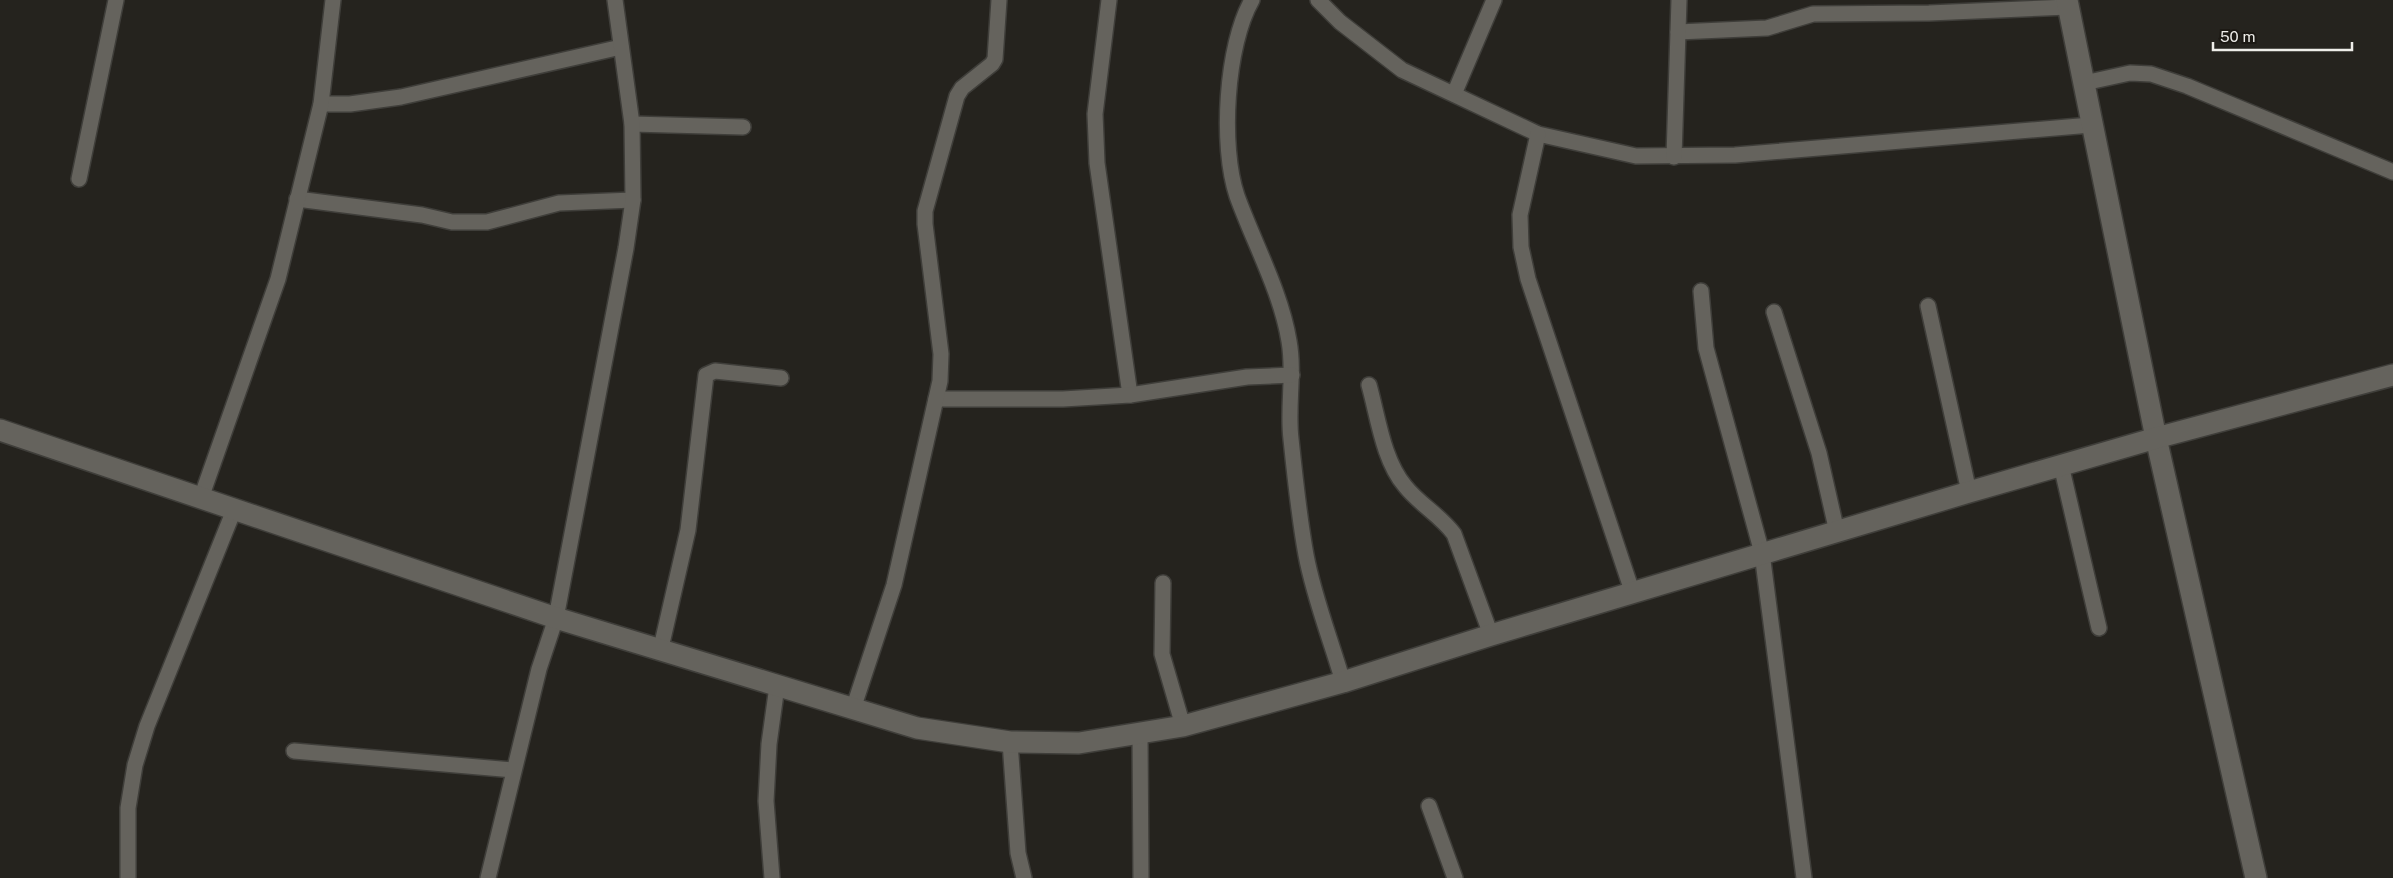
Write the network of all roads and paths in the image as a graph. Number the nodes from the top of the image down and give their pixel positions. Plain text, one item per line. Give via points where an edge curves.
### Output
1 (116, 0) edge
2 (333, 0) edge
3 (615, 0) edge
4 (999, 0) edge
5 (1109, 0) edge
6 (1252, 0) edge
7 (1318, 0) edge
8 (1494, 0) edge
9 (1679, 0) edge
10 (2068, 4) edge
11 (1678, 32) junction
12 (621, 47) junction
13 (2084, 83) junction
14 (1454, 94) junction
15 (321, 104) junction
16 (632, 124) junction
17 (2091, 125) junction
18 (743, 127) dead end
19 (1538, 134) junction
20 (1674, 157) junction
21 (2393, 172) edge
22 (79, 179) dead end
23 (297, 198) junction
24 (633, 200) junction
25 (1701, 291) dead end
26 (1928, 306) dead end
27 (1774, 312) dead end
28 (1292, 375) junction
29 (2393, 375) edge
30 (781, 378) dead end
31 (1369, 385) dead end
32 (1130, 394) junction
33 (936, 399) junction
34 (0, 430) edge
35 (2156, 438) junction
36 (2061, 466) junction
37 (1969, 492) junction
38 (201, 498) junction
39 (234, 510) junction
40 (1837, 532) junction
41 (1762, 553) junction
42 (1163, 583) dead end
43 (1633, 594) junction
44 (556, 618) junction
45 (2099, 628) dead end
46 (1491, 635) junction
47 (660, 652) junction
48 (1343, 682) junction
49 (777, 686) junction
50 (853, 709) junction
51 (1183, 726) junction
52 (1140, 734) junction
53 (1010, 742) junction
54 (294, 751) dead end
55 (513, 770) junction
56 (1429, 806) dead end
57 (128, 878) edge
58 (488, 878) edge
59 (772, 878) edge
60 (1024, 878) edge
61 (1140, 878) edge
62 (1455, 878) edge
63 (1804, 878) edge
64 (2256, 878) edge

1 - 22 street
2 - 15 street
3 - 12 street
4 - 33 street via 995,59 957,96 925,210 924,224 941,354
5 - 32 street via 1095,114 1097,163
6 - 28 street via 1243,15 1233,52 1228,90 1229,148 1236,193 1283,314
7 - 14 street via 1340,22 1402,70
8 - 14 street
9 - 11 street
10 - 11 street via 1929,13 1813,14 1767,28
10 - 13 street
11 - 20 street
12 - 15 street via 401,97 350,104
12 - 16 street
13 - 17 street
13 - 21 street via 2130,73 2151,74
14 - 19 street
15 - 23 street
16 - 18 street
16 - 24 street
17 - 20 street via 1735,155
17 - 35 street
19 - 20 street via 1636,156
19 - 43 street via 1520,215 1520,246 1528,279
23 - 24 street via 452,222 487,222 559,203
23 - 38 street via 278,279
24 - 44 street via 596,416
25 - 41 street via 1706,348
26 - 37 street
27 - 40 street via 1816,444
28 - 32 street via 1247,377
28 - 48 street via 1290,438 1306,556
29 - 35 street
30 - 47 street via 715,371 706,375 688,530
31 - 46 street via 1388,455 1405,486 1454,534
32 - 33 street via 1063,399
33 - 50 street via 894,585
34 - 38 street
35 - 36 street
35 - 64 street
36 - 37 street
36 - 45 street
37 - 40 street
38 - 39 street
39 - 44 street
39 - 57 street via 134,765 128,808
40 - 41 street
41 - 43 street
41 - 63 street
42 - 51 street via 1162,654
43 - 46 street
44 - 47 street
44 - 55 street
46 - 48 street
47 - 49 street
48 - 51 street
49 - 50 street
49 - 59 street via 766,801
50 - 53 street via 917,728
51 - 52 street
52 - 53 street via 1079,743
52 - 61 street
53 - 60 street via 1018,853
54 - 55 street
55 - 58 street
56 - 62 street

